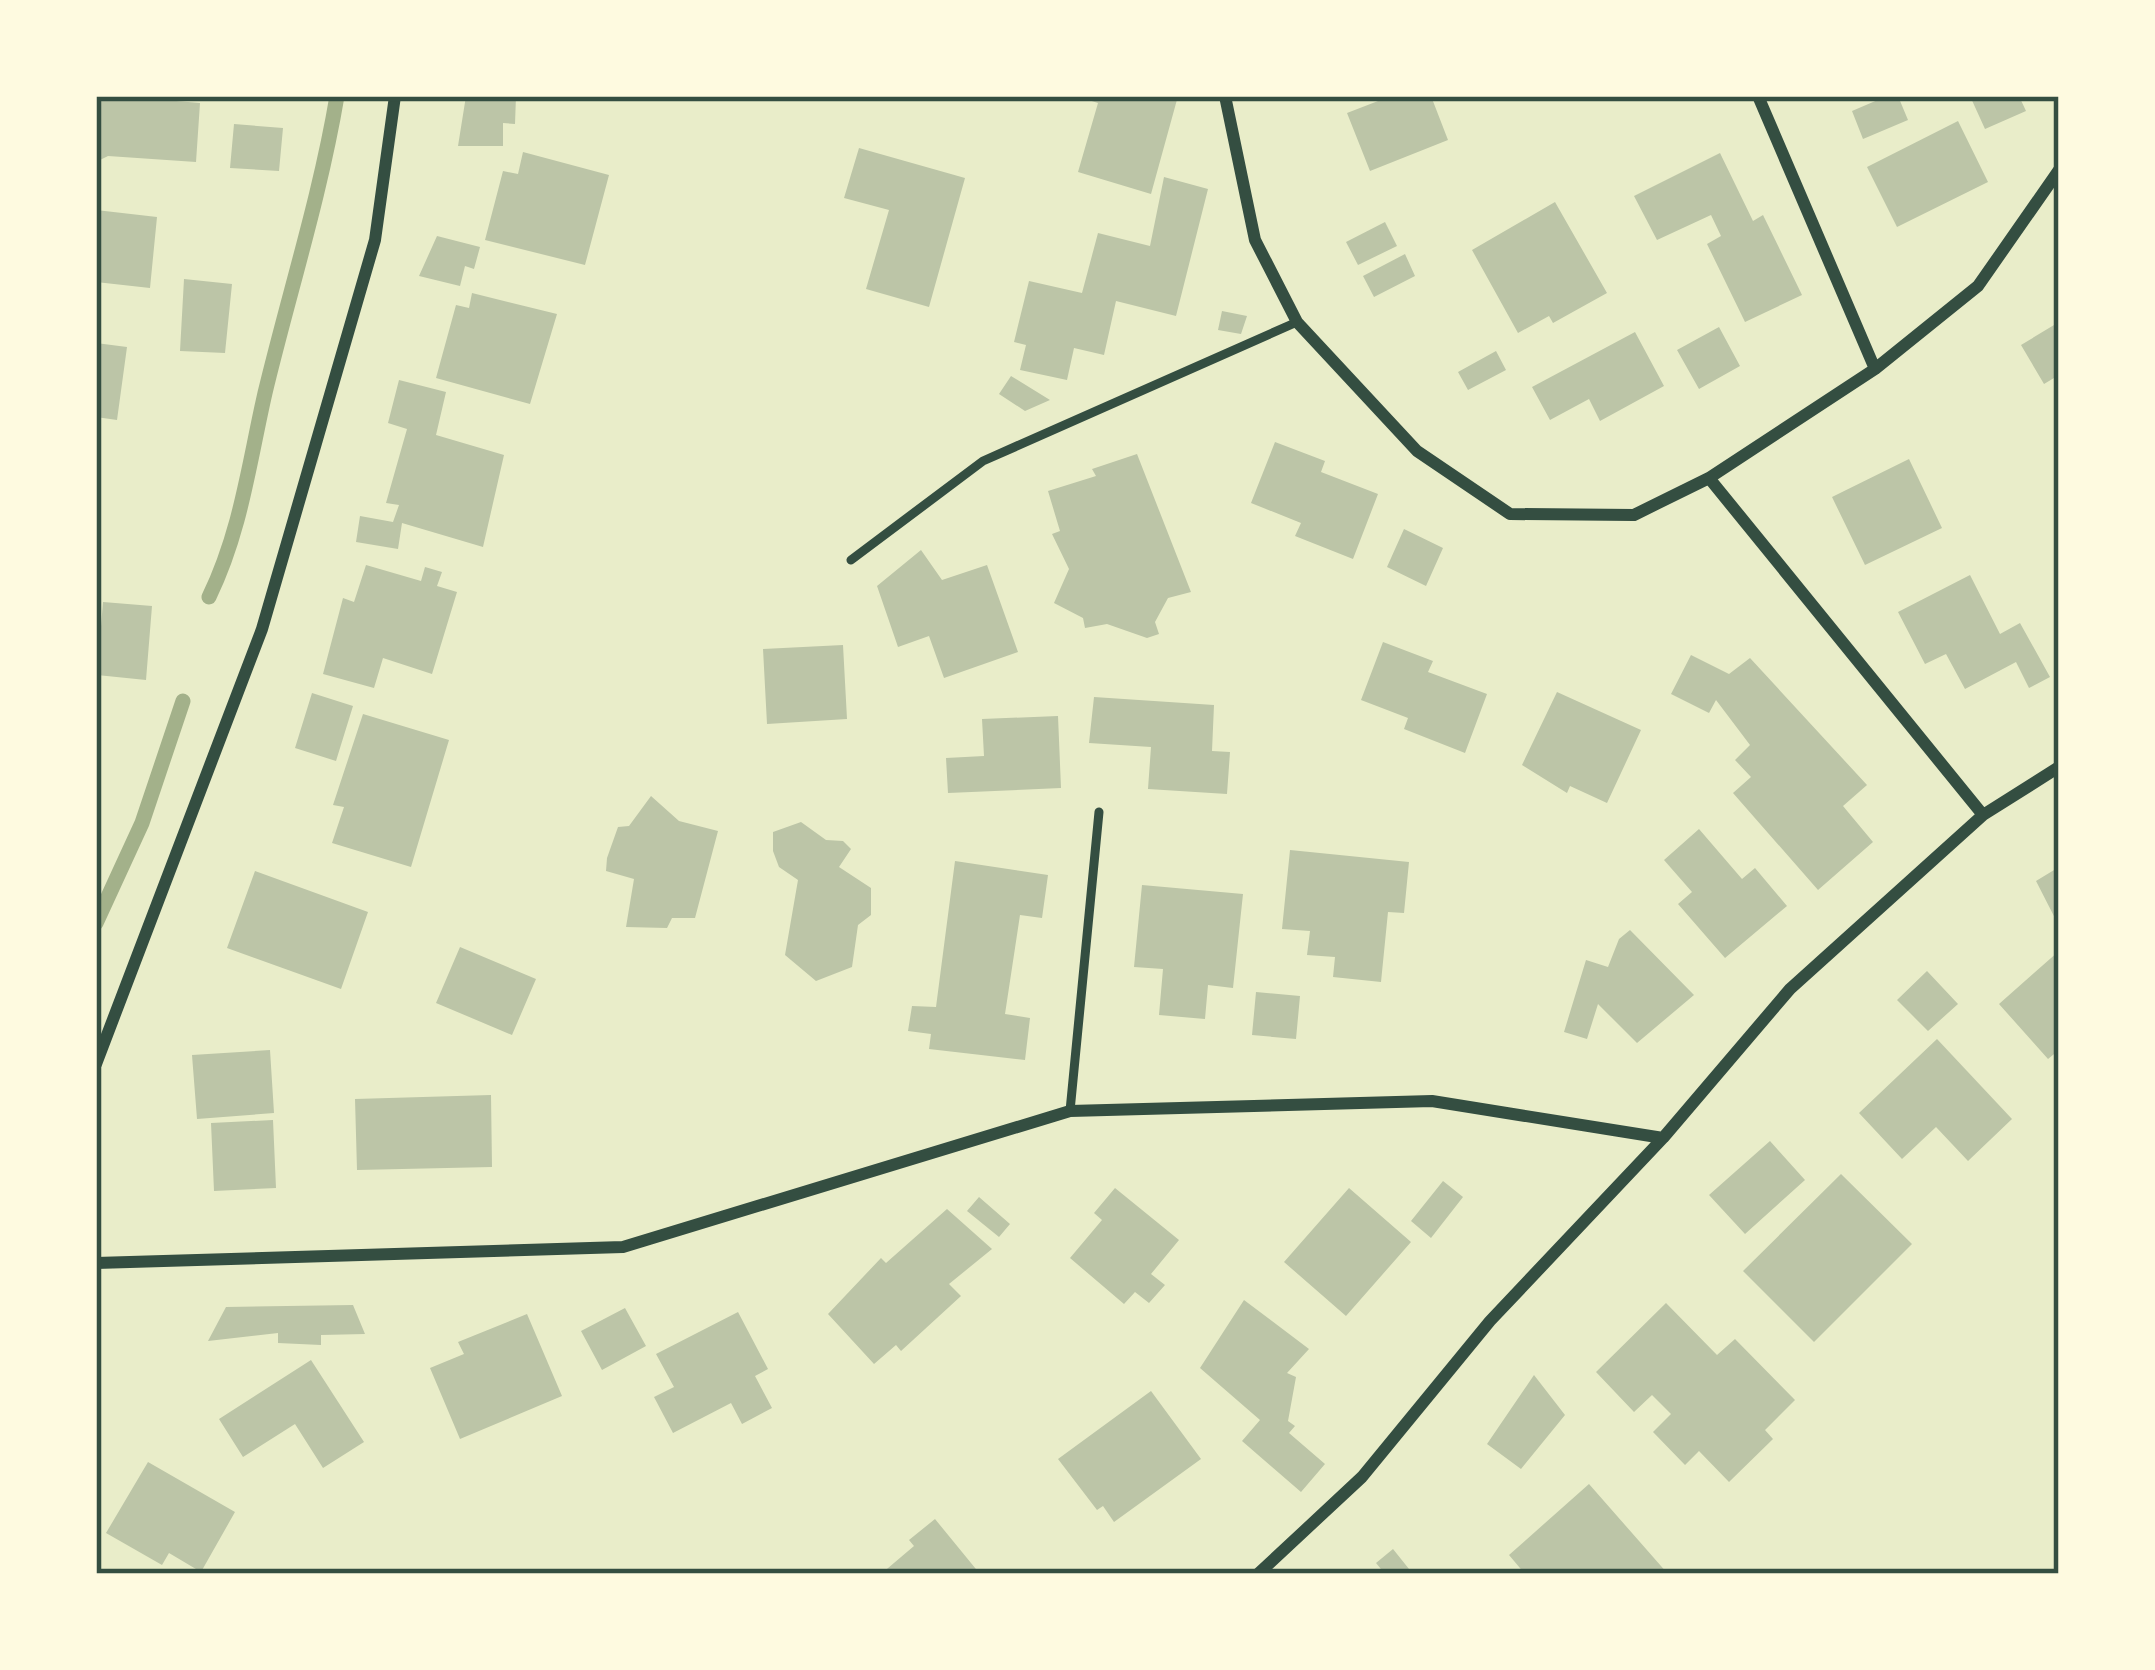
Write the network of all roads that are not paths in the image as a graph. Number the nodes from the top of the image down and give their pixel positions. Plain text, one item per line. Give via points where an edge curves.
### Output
1 (395, 96) edge
2 (1225, 96) edge
3 (1758, 96) edge
4 (2059, 170) edge
5 (1297, 322) junction
6 (1875, 369) junction
7 (1709, 478) junction
8 (851, 560) dead end
9 (2059, 767) edge
10 (1099, 812) dead end
11 (1983, 815) junction
12 (96, 1064) edge
13 (1070, 1111) junction
14 (1663, 1138) junction
15 (96, 1263) edge
16 (1258, 1574) edge

1 - 12 street via 375,241 262,628
2 - 5 street via 1255,240
3 - 6 street
4 - 6 street via 1978,286
5 - 7 street via 1418,451 1510,514 1634,515
5 - 8 lane via 983,461
6 - 7 street
7 - 11 street
9 - 11 street
10 - 13 lane
11 - 14 street via 1790,989
13 - 14 street via 1432,1100
13 - 15 street via 622,1247
14 - 16 street via 1490,1321 1362,1478

